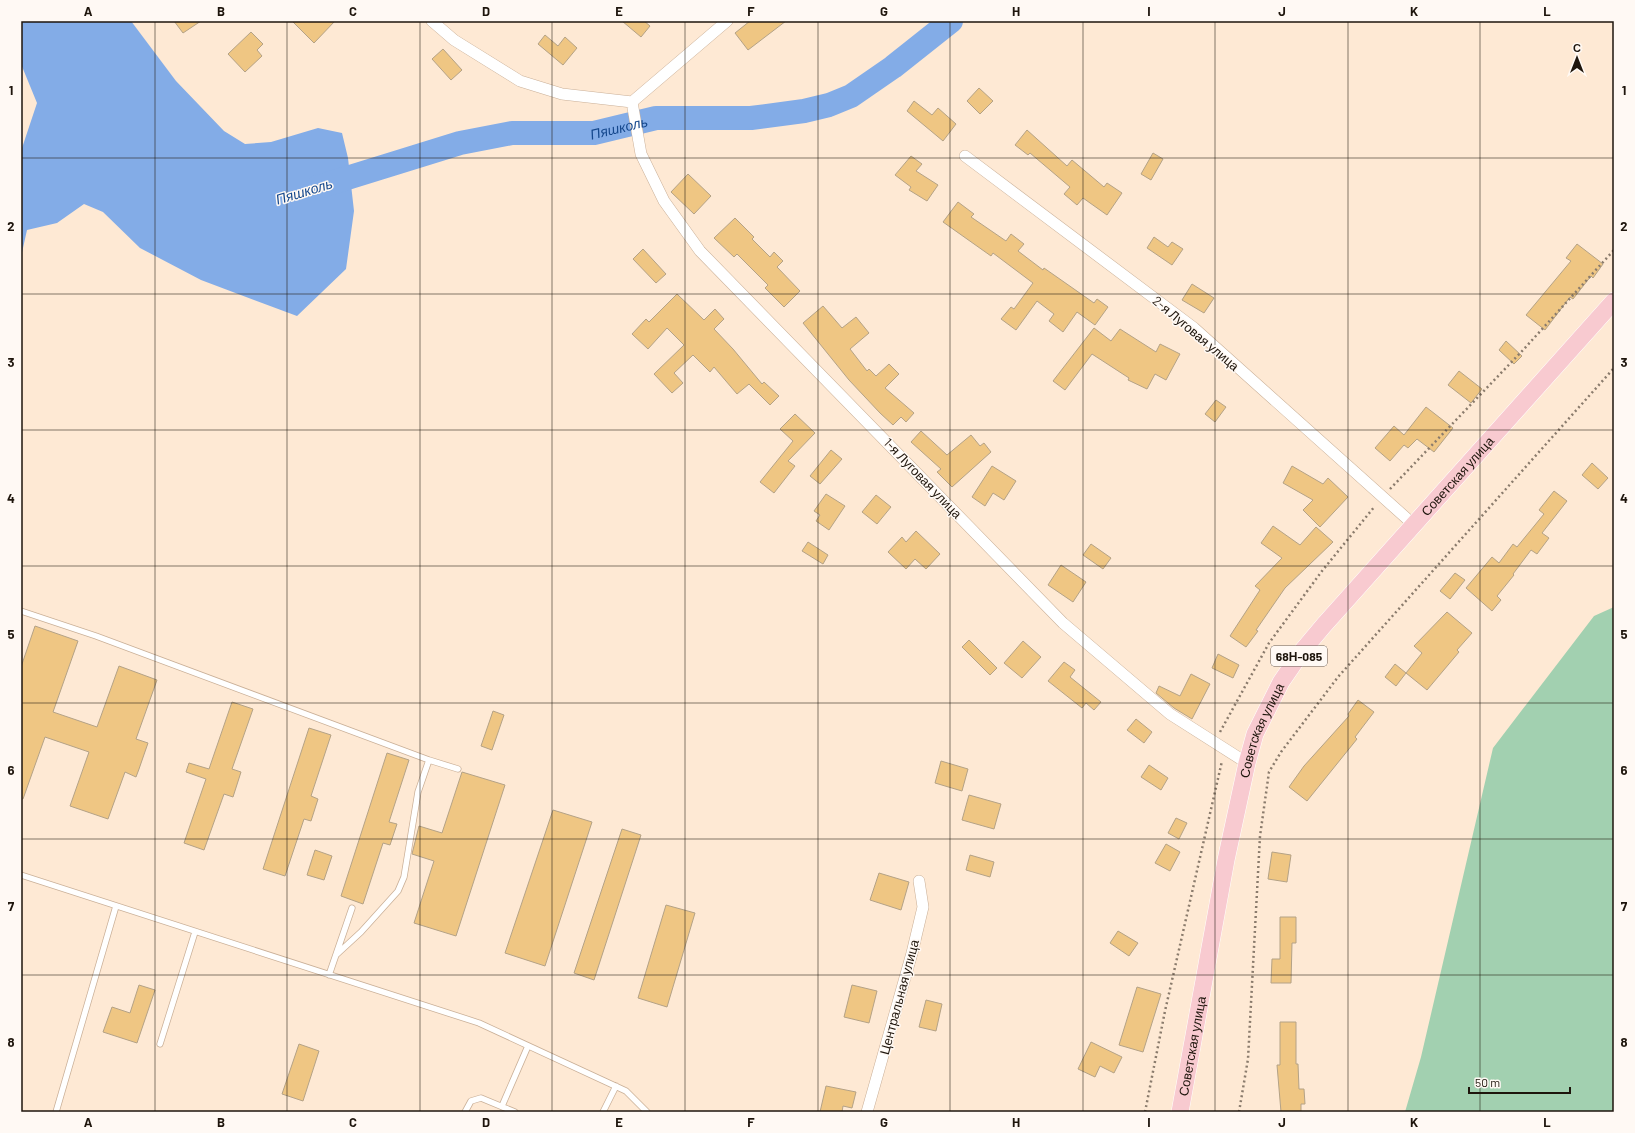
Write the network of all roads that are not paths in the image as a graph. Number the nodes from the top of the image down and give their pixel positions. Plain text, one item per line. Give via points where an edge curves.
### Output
1 (432, 21) edge
2 (727, 21) edge
3 (632, 102) junction
4 (965, 156) dead end
5 (1614, 301) edge
6 (1414, 525) junction
7 (21, 611) edge
8 (429, 760) junction
9 (1247, 763) junction
10 (458, 769) dead end
11 (21, 875) edge
12 (919, 881) dead end
13 (116, 906) junction
14 (352, 908) dead end
15 (195, 932) junction
16 (336, 955) junction
17 (329, 975) junction
18 (160, 1044) dead end
19 (528, 1046) junction
20 (616, 1086) junction
21 (502, 1106) junction
22 (56, 1112) edge
23 (465, 1112) edge
24 (515, 1112) edge
25 (603, 1112) edge
26 (647, 1112) edge
27 (867, 1112) edge
28 (1180, 1112) edge

1 - 3 street via 454,40 520,81 562,94
2 - 3 street
3 - 9 street, 1-я Луговая улица via 641,154 664,202 700,251 1063,622 1170,714
4 - 6 street, 2-я Луговая улица via 1194,328
5 - 6 main road, Советская улица / 68Н-085
6 - 9 main road, Советская улица / 68Н-085 via 1303,650 1281,682 1255,734
7 - 8 lane via 104,639
8 - 10 lane
8 - 16 lane via 418,792 404,877 398,891
9 - 28 main road, Советская улица / 68Н-085 via 1226,860
11 - 13 lane
12 - 27 street, Центральная улица via 922,907 912,953
13 - 15 lane
13 - 22 lane
14 - 16 lane
15 - 17 lane
15 - 18 lane
16 - 17 lane
17 - 19 lane via 479,1023
19 - 20 lane
19 - 21 lane
20 - 25 lane
20 - 26 lane via 626,1091
21 - 23 lane via 481,1098 471,1101
21 - 24 lane

